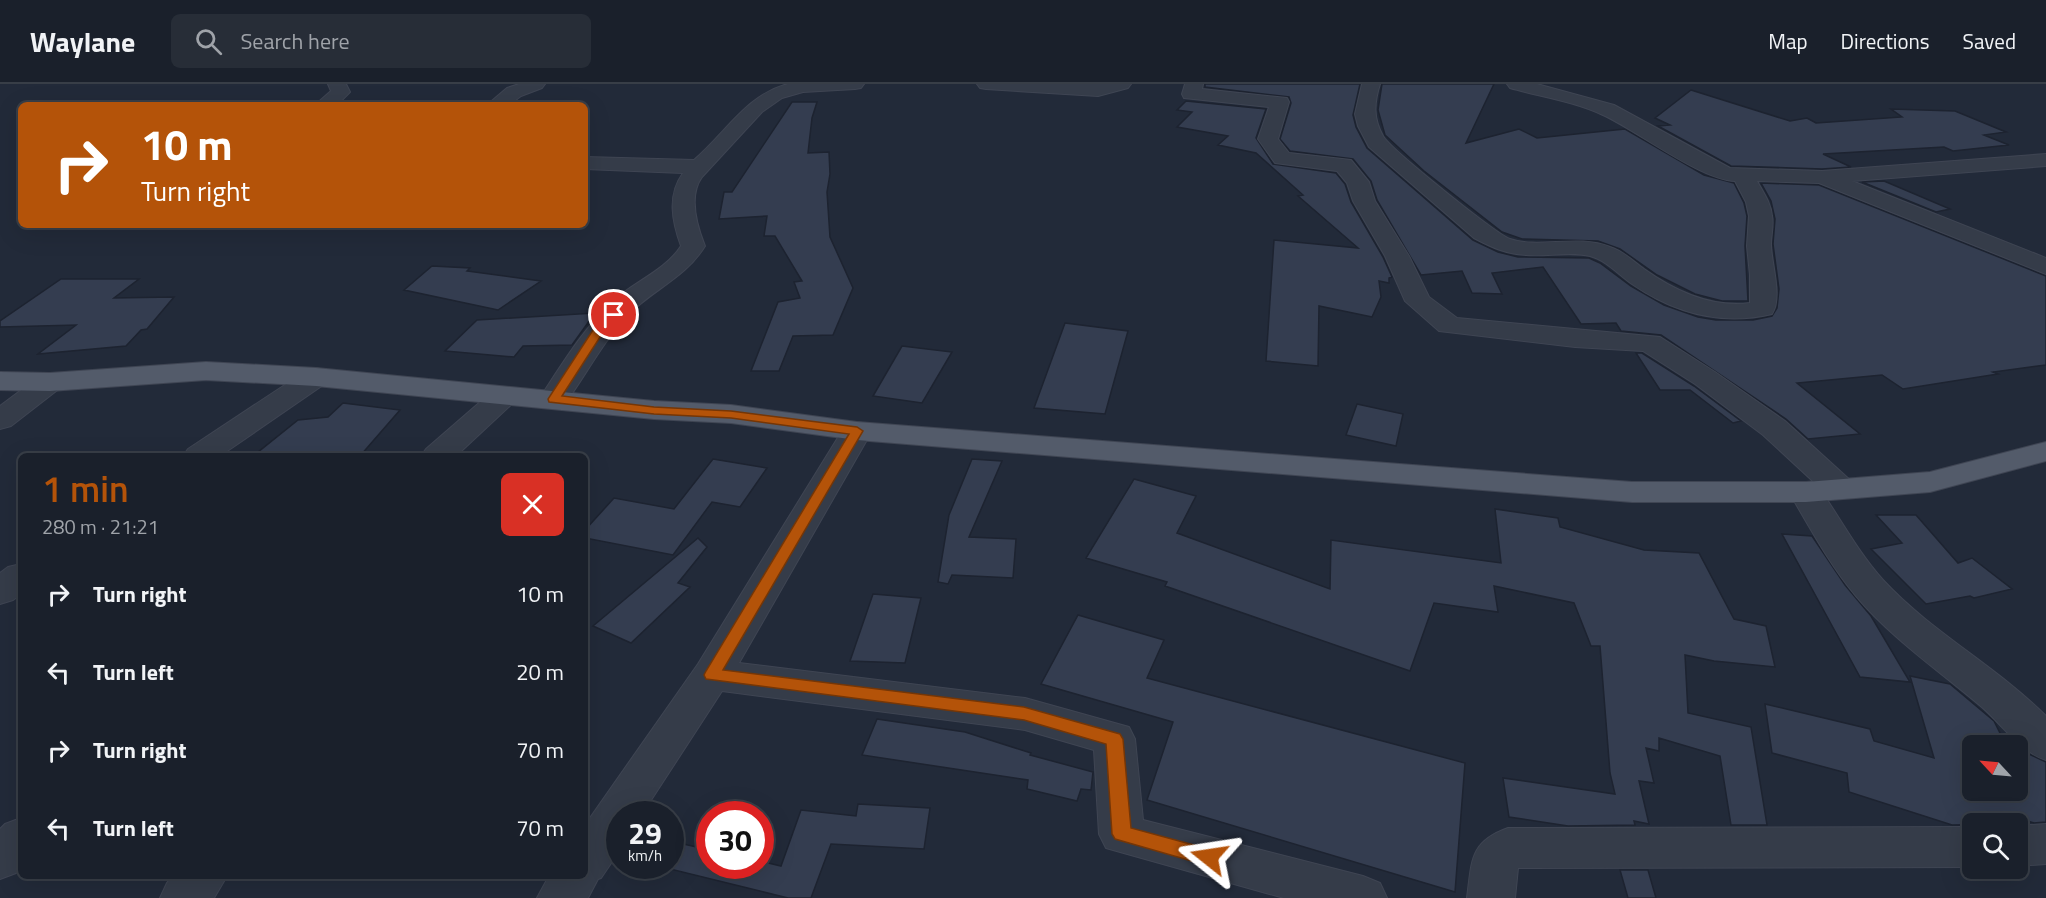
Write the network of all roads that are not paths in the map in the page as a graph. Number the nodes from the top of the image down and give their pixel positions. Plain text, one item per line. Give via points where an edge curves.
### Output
1 (337, 84) edge
2 (536, 84) edge
3 (855, 84) edge
4 (986, 84) edge
5 (1122, 84) edge
6 (1194, 84) edge
7 (1371, 84) edge
8 (1516, 84) edge
9 (329, 102) edge
10 (501, 102) edge
11 (2046, 160) edge
12 (588, 164) edge
13 (698, 167) junction
14 (1743, 176) junction
15 (1822, 177) junction
16 (2046, 267) edge
17 (316, 377) junction
18 (0, 381) edge
19 (50, 382) junction
20 (504, 396) junction
21 (554, 399) junction
22 (0, 420) edge
23 (857, 431) junction
24 (2046, 451) edge
25 (203, 453) edge
26 (440, 453) edge
27 (1822, 490) junction
28 (18, 578) edge
29 (0, 591) edge
30 (712, 675) junction
31 (2046, 743) edge
32 (18, 841) edge
33 (2046, 844) edge
34 (2028, 845) edge
35 (1962, 847) edge
36 (588, 858) edge
37 (0, 859) edge
38 (201, 879) edge
39 (574, 879) edge
40 (184, 898) edge
41 (561, 898) edge
42 (1363, 898) edge
43 (1491, 898) edge

1 - 9 street via 341,92
2 - 10 street
3 - 13 street via 764,93 753,111
4 - 5 street via 1098,90
6 - 27 street via 1191,94 1280,102 1268,139 1282,159 1342,165 1358,182 1364,201 1418,301 1449,324 1575,339 1650,343 1774,428
7 - 14 street via 1363,107 1376,143 1482,232 1512,246 1603,252 1654,288 1690,305 1736,311 1763,308 1761,216
8 - 14 street via 1607,109 1719,172
11 - 15 street
12 - 13 street
13 - 21 street via 684,189 693,246 687,257 631,299 597,332
14 - 15 street
15 - 16 street
17 - 19 main road via 206,371
17 - 20 main road
17 - 25 street
18 - 19 main road
19 - 22 street
20 - 21 main road
20 - 26 street
21 - 23 main road via 731,414
23 - 27 main road via 1632,492
23 - 30 street
24 - 27 main road via 1930,482
27 - 31 street via 1848,561 1881,601 1994,694
28 - 29 street
30 - 36 street
30 - 42 street via 1024,714 1114,739 1122,834
32 - 37 street
33 - 34 street
35 - 43 street via 1508,848 1495,859
38 - 40 street
39 - 41 street

